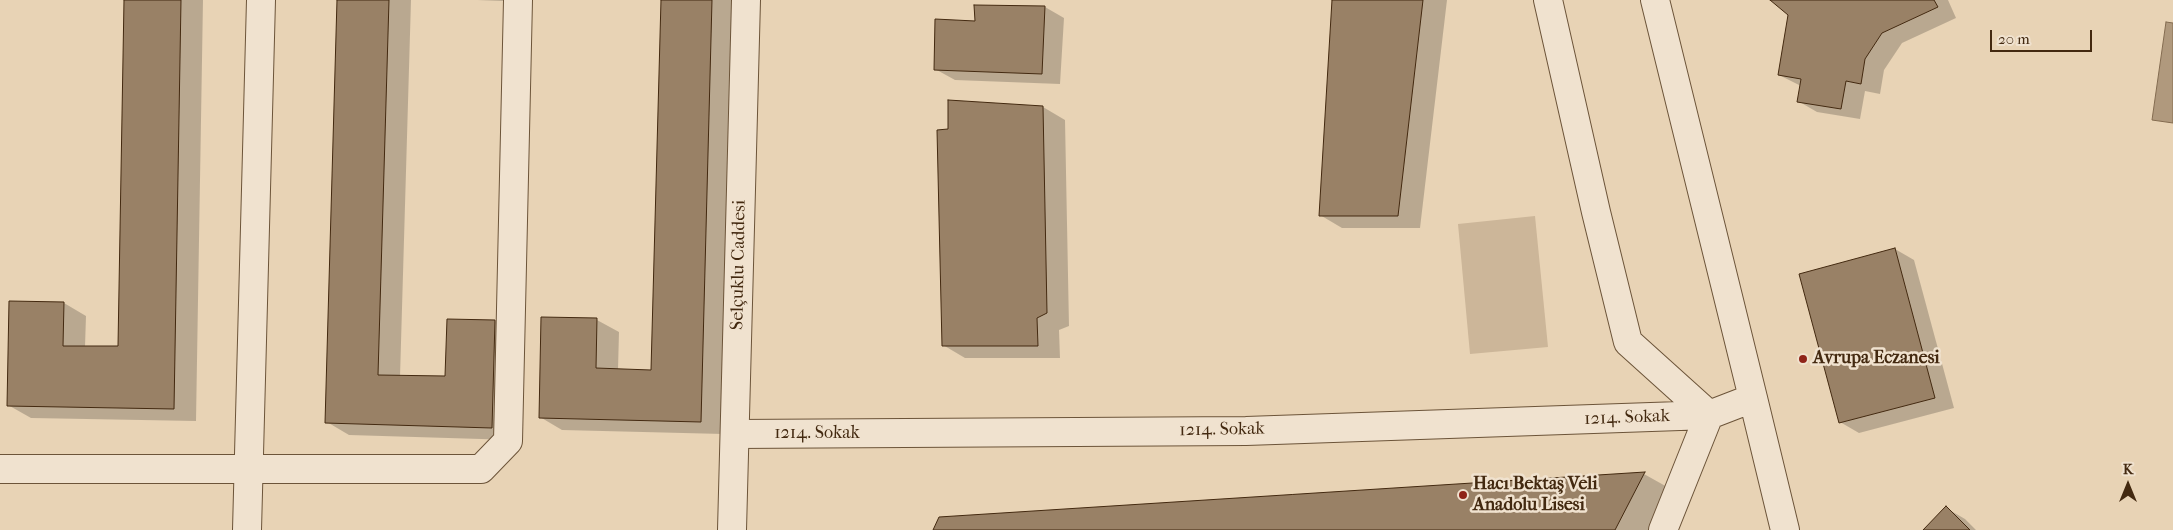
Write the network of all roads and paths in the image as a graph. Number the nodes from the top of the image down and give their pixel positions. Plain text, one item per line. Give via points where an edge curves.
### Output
1 (261, 0) edge
2 (518, 0) edge
3 (746, 0) edge
4 (1548, 0) edge
5 (1655, 0) edge
6 (1753, 398) junction
7 (1709, 415) junction
8 (735, 434) junction
9 (0, 469) edge
10 (248, 469) junction
11 (247, 530) edge
12 (732, 530) edge
13 (1663, 530) edge
14 (1785, 530) edge

1 - 10 street
2 - 10 street via 508,441 481,469
3 - 8 street, Selçuklu Caddesi
4 - 7 street via 1628,342
5 - 6 street
6 - 7 street, 1214. Sokak
6 - 14 street
7 - 8 street, 1214. Sokak via 1246,431
7 - 13 street
8 - 12 street, Selçuklu Caddesi
9 - 10 street
10 - 11 street

